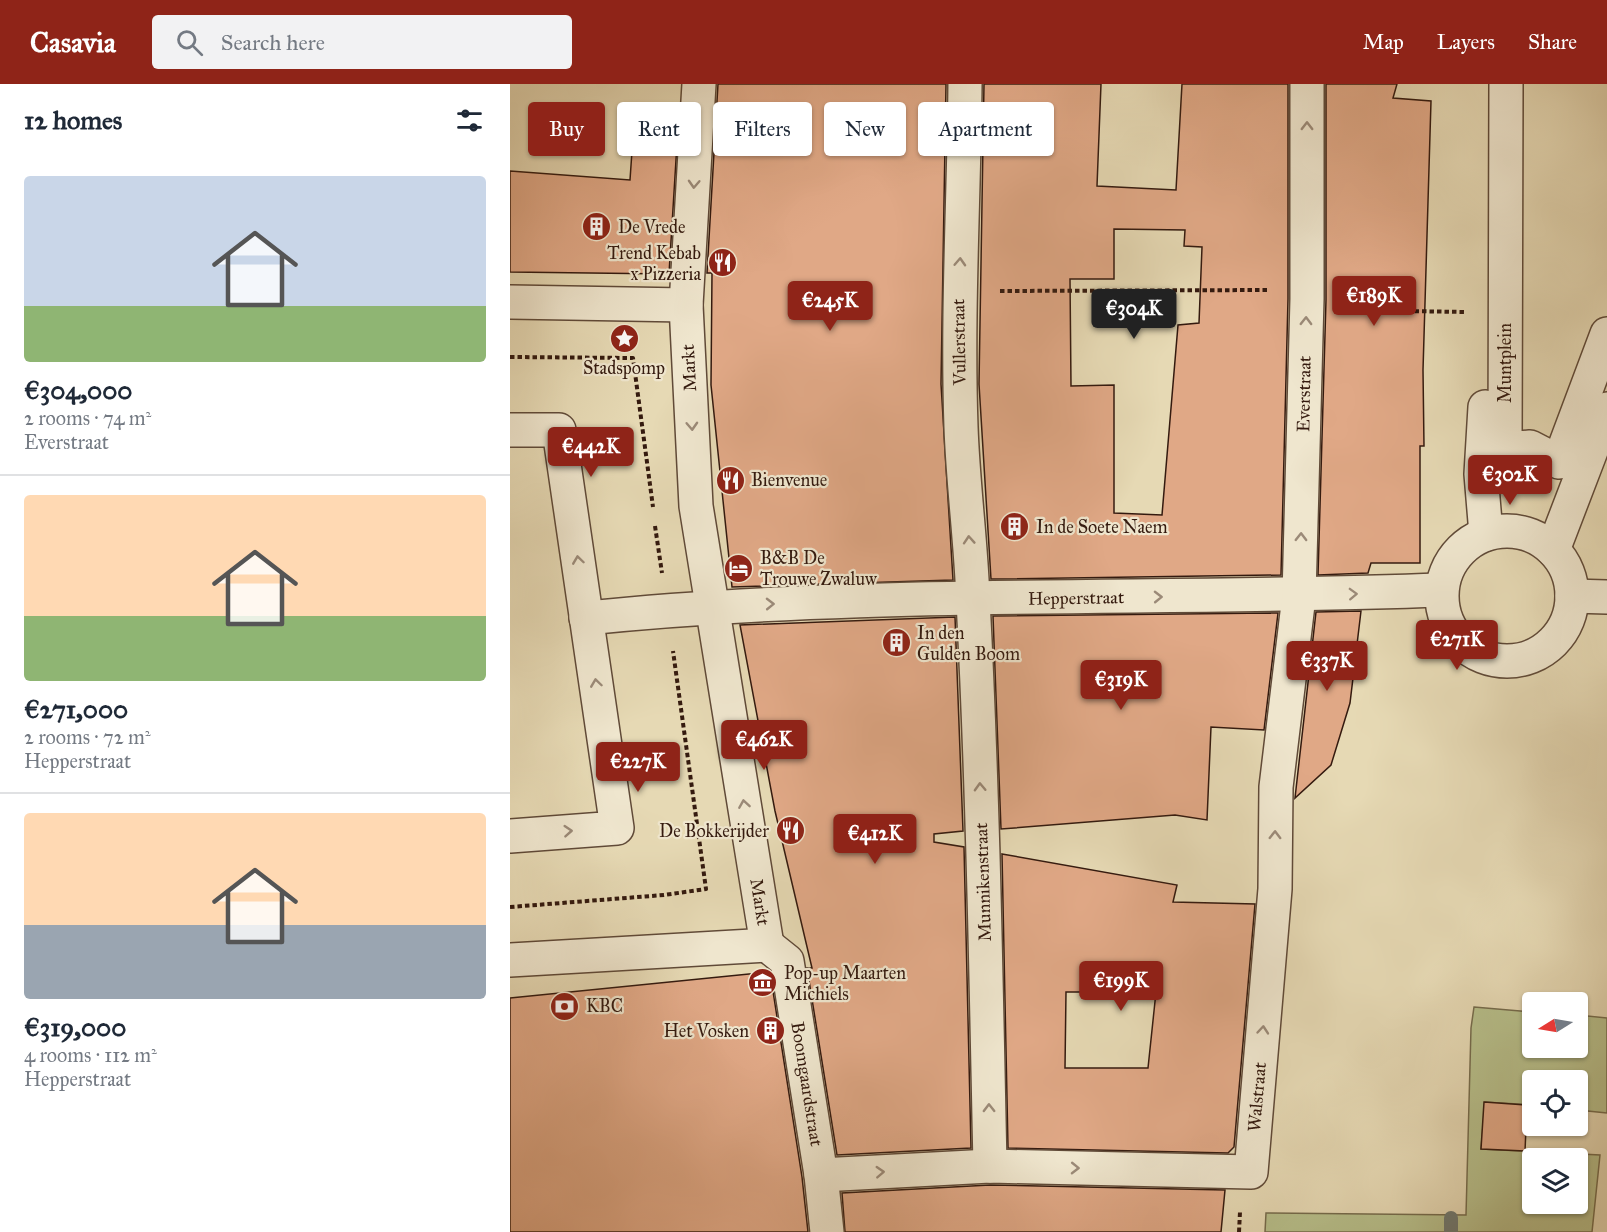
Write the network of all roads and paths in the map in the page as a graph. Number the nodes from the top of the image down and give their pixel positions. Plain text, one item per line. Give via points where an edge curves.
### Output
1 (699, 84) edge
2 (965, 84) edge
3 (1307, 84) edge
4 (1488, 84) edge
5 (1506, 84) edge
6 (958, 291) junction
7 (1307, 299) junction
8 (510, 302) edge
9 (687, 305) junction
10 (1490, 313) junction
11 (1607, 334) edge
12 (1607, 409) edge
13 (510, 430) edge
14 (1486, 534) junction
15 (1553, 550) junction
16 (1441, 590) junction
17 (1299, 596) junction
18 (1572, 596) junction
19 (1607, 597) edge
20 (973, 599) junction
21 (711, 606) junction
22 (586, 618) junction
23 (510, 836) edge
24 (767, 945) junction
25 (510, 960) edge
26 (990, 1166) junction
27 (822, 1175) junction
28 (1240, 1218) dead end
29 (827, 1232) edge
30 (1239, 1232) edge

1 -> 9 street, Markt
6 -> 2 street, Vullerstraat
7 -> 3 street, Everstraat
4 - 10 street
5 - 11 street, Muntplein via 1505,449 1530,447 1559,462
6 - 7 path via 1282,290
20 -> 6 street, Vullerstraat via 961,428
7 - 10 path via 1328,310
17 -> 7 street, Everstraat
8 - 9 street
9 -> 21 street, Markt via 696,506
10 - 14 street via 1481,474
12 - 15 street
22 -> 13 street via 559,430
14 - 15 street via 1514,531 1535,537
14 - 16 street via 1469,542 1455,556
15 - 18 street via 1568,572
17 -> 16 street, Hepperstraat
16 - 18 street via 1447,624 1463,645 1486,658 1513,662 1539,653 1552,643 1566,622
20 -> 17 street, Hepperstraat
26 -> 17 street, Walstraat via 1251,1172 1275,889 1276,787
18 - 19 street
21 -> 20 street, Hepperstraat
26 -> 20 street, Munnikenstraat
21 - 22 street
24 -> 21 street, Markt
23 -> 22 street via 617,828
24 - 25 street, Markt
24 - 27 street, Boomgaardstraat via 787,961
27 -> 26 street, Walstraat
27 - 29 street, Boomgaardstraat
28 - 30 path

